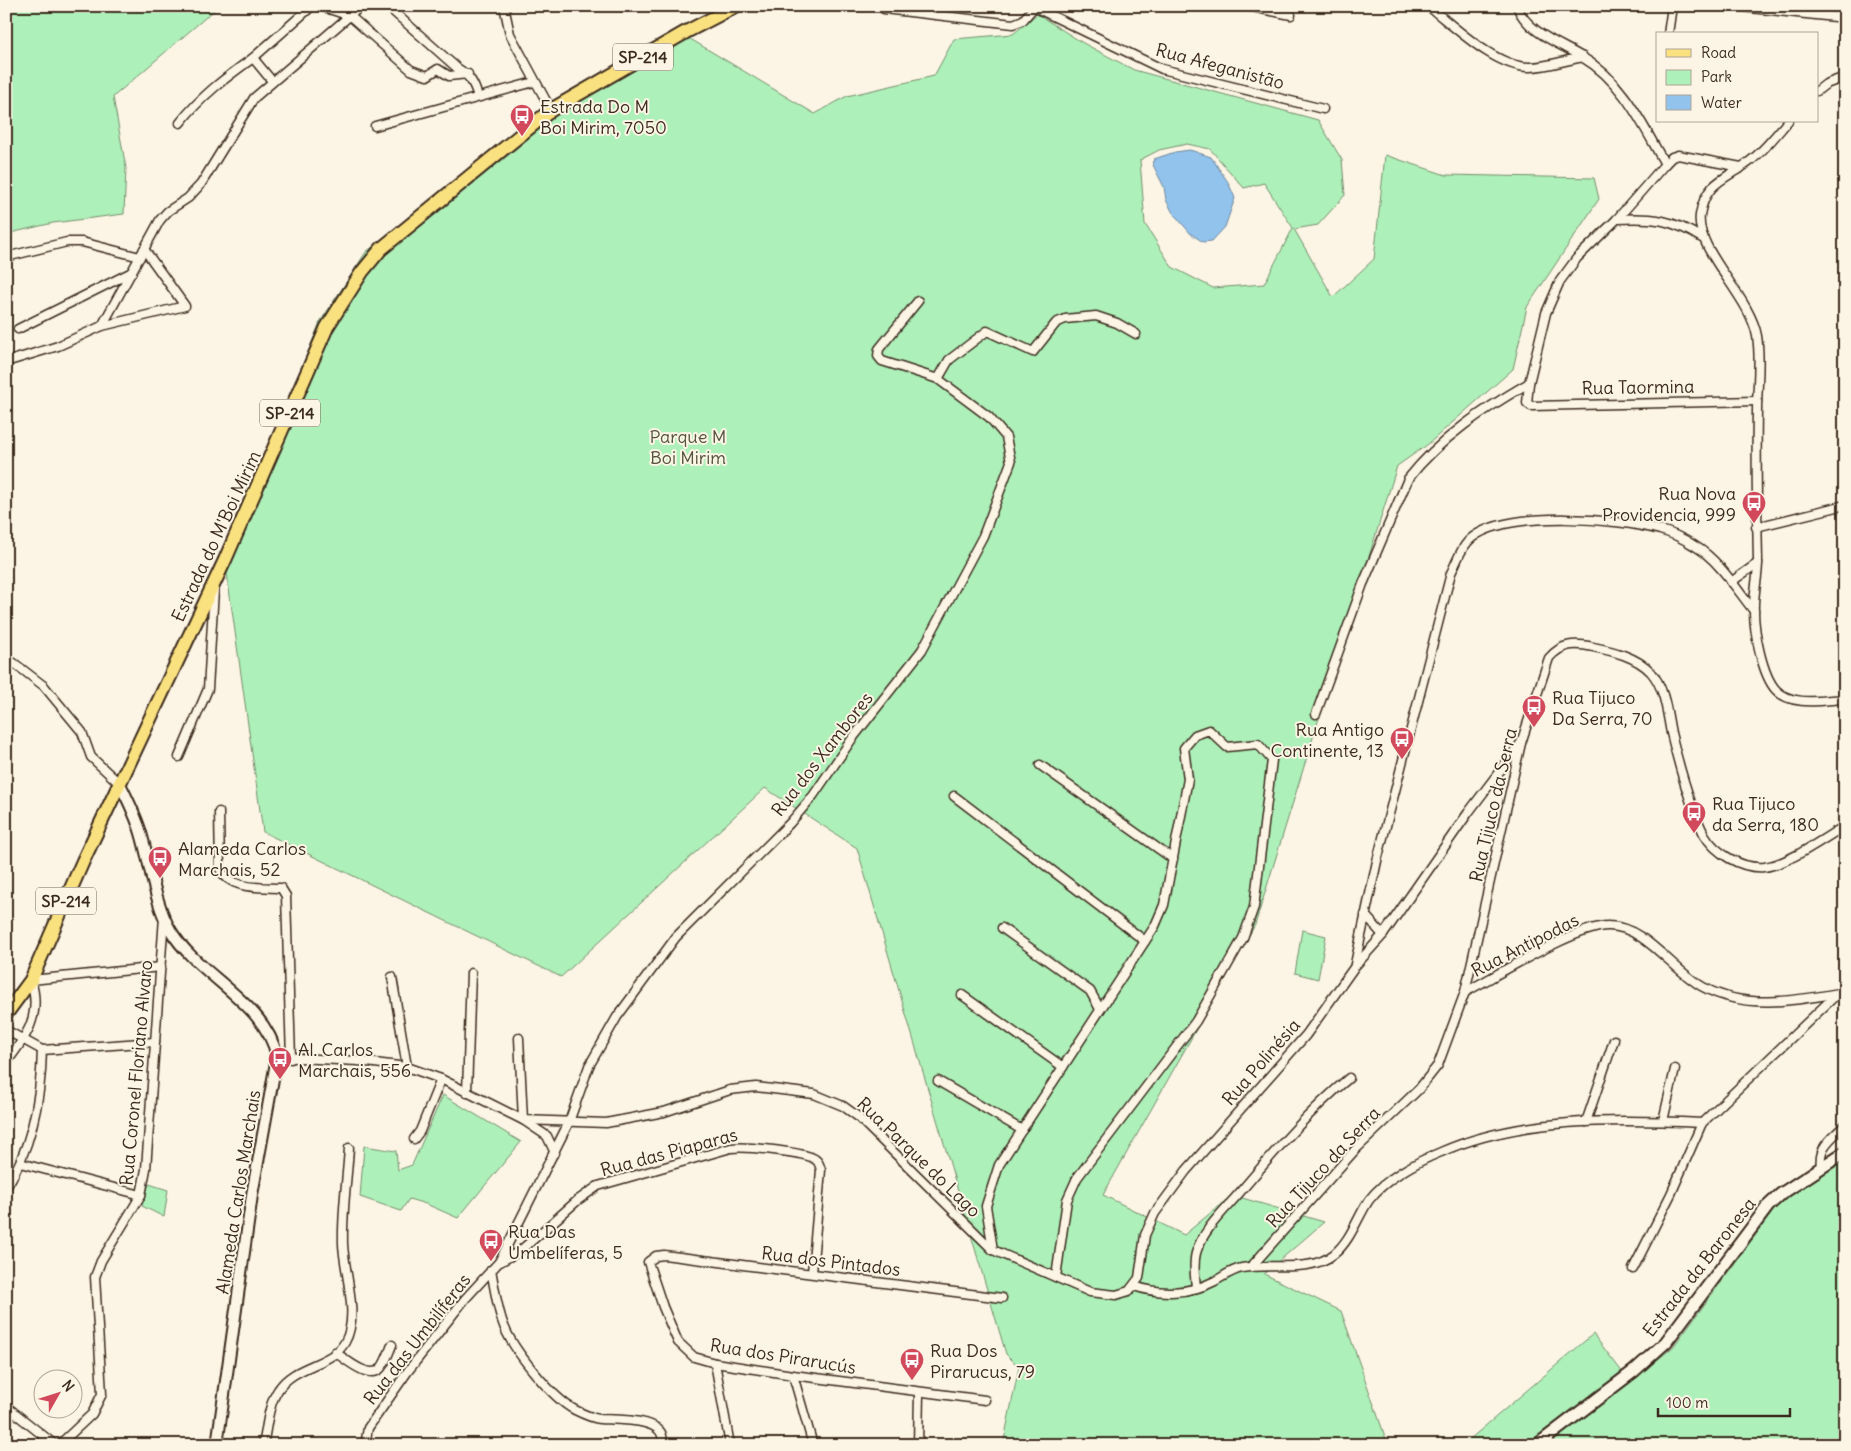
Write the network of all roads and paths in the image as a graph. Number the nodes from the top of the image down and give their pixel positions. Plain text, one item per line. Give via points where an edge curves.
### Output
1 (312, 6) edge
2 (320, 6) edge
3 (361, 6) edge
4 (387, 6) edge
5 (504, 6) edge
6 (736, 6) edge
7 (1247, 6) edge
8 (1428, 6) edge
9 (1517, 6) edge
10 (1672, 6) edge
11 (1730, 6) edge
12 (1033, 7) edge
13 (884, 9) dead end
14 (1291, 15) dead end
15 (350, 16) junction
16 (1845, 18) edge
17 (1668, 32) edge
18 (1583, 57) junction
19 (253, 58) junction
20 (468, 74) junction
21 (1845, 77) edge
22 (272, 81) junction
23 (534, 82) junction
24 (1818, 90) edge
25 (478, 97) junction
26 (1323, 108) dead end
27 (551, 110) junction
28 (1787, 122) edge
29 (180, 123) dead end
30 (375, 126) dead end
31 (1665, 164) junction
32 (1740, 167) junction
33 (1617, 219) junction
34 (1704, 239) junction
35 (144, 249) junction
36 (6, 257) edge
37 (140, 257) junction
38 (132, 272) junction
39 (918, 301) dead end
40 (102, 326) junction
41 (18, 329) dead end
42 (1136, 334) dead end
43 (6, 362) edge
44 (938, 379) junction
45 (1530, 383) junction
46 (1756, 401) junction
47 (1845, 505) edge
48 (1756, 527) junction
49 (1758, 563) junction
50 (214, 582) junction
51 (1731, 582) junction
52 (1754, 611) junction
53 (14, 663) dead end
54 (1845, 699) edge
55 (1316, 714) dead end
56 (1522, 743) junction
57 (179, 757) dead end
58 (1040, 765) dead end
59 (120, 784) junction
60 (954, 796) dead end
61 (219, 812) dead end
62 (1845, 826) edge
63 (1173, 858) junction
64 (1365, 915) junction
65 (164, 916) junction
66 (1002, 928) dead end
67 (1383, 935) junction
68 (1145, 941) junction
69 (1355, 966) junction
70 (161, 968) junction
71 (471, 973) dead end
72 (392, 977) dead end
73 (31, 980) junction
74 (1465, 992) junction
75 (1841, 993) edge
76 (962, 995) dead end
77 (1100, 1009) junction
78 (6, 1014) edge
79 (6, 1030) edge
80 (519, 1038) dead end
81 (1614, 1040) dead end
82 (23, 1041) junction
83 (155, 1042) junction
84 (42, 1050) junction
85 (277, 1057) junction
86 (291, 1059) junction
87 (6, 1063) edge
88 (1063, 1066) junction
89 (407, 1067) junction
90 (1675, 1069) dead end
91 (1349, 1078) dead end
92 (440, 1079) junction
93 (938, 1081) dead end
94 (467, 1093) junction
95 (523, 1120) junction
96 (1663, 1121) junction
97 (569, 1122) junction
98 (1586, 1122) junction
99 (1702, 1123) junction
100 (1845, 1125) edge
101 (1022, 1130) junction
102 (414, 1139) dead end
103 (349, 1148) dead end
104 (1845, 1152) edge
105 (555, 1153) junction
106 (20, 1163) junction
107 (1821, 1168) junction
108 (6, 1188) edge
109 (141, 1195) junction
110 (994, 1250) junction
111 (656, 1256) joint
112 (500, 1262) junction
113 (1251, 1267) junction
114 (1633, 1269) dead end
115 (491, 1270) junction
116 (812, 1273) junction
117 (1056, 1277) junction
118 (1134, 1286) junction
119 (1196, 1287) junction
120 (1002, 1298) dead end
121 (392, 1345) dead end
122 (335, 1352) junction
123 (715, 1363) junction
124 (792, 1375) junction
125 (919, 1392) junction
126 (985, 1400) dead end
127 (6, 1406) edge
128 (46, 1442) edge
129 (57, 1445) edge
130 (217, 1445) edge
131 (263, 1445) edge
132 (365, 1445) edge
133 (660, 1445) edge
134 (730, 1445) edge
135 (813, 1445) edge
136 (918, 1445) edge
137 (1537, 1445) edge

1 - 19 street
2 - 15 street
3 - 15 street
4 - 20 street
5 - 23 street via 510,34
6 - 27 main road, Estrada do M'Boi Mirim / SP-214
7 - 14 street
8 - 18 street via 1484,50 1520,66
9 - 18 street via 1522,15 1545,35
10 - 17 street
11 - 16 street
12 - 13 street via 1023,20 1013,24
12 - 26 street, Rua Afeganistão via 1162,69
15 - 20 street via 411,70 427,76 438,69 449,76
15 - 22 street
18 - 31 street via 1616,83
19 - 22 street
19 - 29 street via 217,83
20 - 25 street
21 - 24 street
22 - 35 street via 246,108 201,184 188,198 168,210
23 - 25 street
23 - 27 street
25 - 30 street
27 - 50 main road, Estrada do M'Boi Mirim / SP-214 via 381,249 362,272 327,327
28 - 32 street via 1758,154
31 - 32 street via 1678,156
31 - 33 street
32 - 34 street via 1721,178 1702,204 1699,226
33 - 34 street via 1659,218
33 - 45 street via 1560,281 1546,313
34 - 46 street via 1742,300 1755,328 1759,357
35 - 37 street
35 - 40 street via 185,306
36 - 37 street via 67,242 82,242
37 - 38 street
38 - 40 street
38 - 41 street
39 - 44 street, Rua dos Xambores via 879,349 878,356 882,361
40 - 43 street via 58,346
42 - 44 street via 1096,316 1065,319 1056,323 1033,352 987,331 950,360
44 - 97 street, Rua dos Xambores via 990,417 1006,437 1011,462 983,536 922,650 802,809 676,937 617,1017 589,1066
45 - 46 street, Rua Taormina via 1527,403 1531,406
45 - 55 street via 1469,421 1441,444 1408,479 1363,584
46 - 48 street
47 - 48 street
48 - 49 street
49 - 51 street
49 - 52 street
50 - 57 street via 208,689
50 - 59 main road, Estrada do M'Boi Mirim / SP-214
51 - 52 street
51 - 64 street via 1698,547 1662,531 1633,524 1553,519 1496,526 1470,539 1451,573
52 - 54 street via 1765,671 1776,690 1786,698 1800,701
53 - 59 street via 44,686 82,732 91,757
56 - 62 street, Rua Tijuco da Serra via 1549,658 1564,646 1576,644 1598,648 1635,659 1652,674 1663,696 1682,772 1704,834 1731,860 1751,867 1780,863
56 - 67 street, Rua Polinésia via 1468,813
56 - 74 street, Rua Tijuco da Serra
58 - 63 street
59 - 65 street, Alameda Carlos Marchais via 141,831
59 - 73 main road, Estrada do M'Boi Mirim / SP-214
60 - 68 street
61 - 86 street via 220,869 223,876 235,884 281,888 286,896
63 - 68 street via 1164,905
63 - 117 street via 1188,779 1184,748 1195,735 1210,730 1227,747 1258,744 1272,760 1254,907 1243,938 1196,1021 1077,1178 1068,1200
64 - 67 street
64 - 69 street
65 - 70 street, Rua Coronel Floriano Alvaro
65 - 85 street, Alameda Carlos Marchais via 170,931 189,954 264,1025
66 - 77 street via 1090,991
67 - 69 street, Rua Polinésia
68 - 77 street
69 - 118 street, Rua Polinésia via 1306,1035 1186,1171 1155,1213 1145,1235 1139,1278
70 - 73 street
70 - 83 street, Rua Coronel Floriano Alvaro
71 - 94 street
72 - 89 street
73 - 78 main road, Estrada do M'Boi Mirim / SP-214
73 - 82 street via 37,997 36,1008
74 - 75 street, Rua Antipodas via 1566,939 1594,927 1610,926 1634,932 1703,988 1723,996 1768,1003
74 - 113 street, Rua Tijuco da Serra via 1448,1042 1430,1078 1355,1150
75 - 99 street
76 - 88 street
77 - 88 street
79 - 82 street
80 - 95 street
81 - 98 street
82 - 84 street
82 - 87 street
83 - 84 street
83 - 109 street, Rua Coronel Floriano Alvaro via 146,1169
84 - 106 street via 36,1110
85 - 86 street, Rua Parque do Lago
85 - 130 street, Alameda Carlos Marchais via 252,1194
86 - 89 street, Rua Parque do Lago via 358,1061
88 - 101 street
89 - 92 street, Rua Parque do Lago
90 - 96 street
91 - 119 street via 1294,1130 1214,1222 1196,1253
92 - 94 street, Rua Parque do Lago
92 - 102 street
93 - 101 street
94 - 95 street, Rua Parque do Lago
95 - 97 street, Rua Parque do Lago
95 - 105 street, Rua Parque do Lago via 547,1136
96 - 98 street
96 - 99 street
97 - 105 street, Rua das Umbilíferas
97 - 110 street, Rua Parque do Lago via 606,1123 646,1116 740,1088 814,1094 843,1106 857,1116
98 - 113 street via 1495,1134 1441,1151 1382,1186 1369,1200 1346,1241 1320,1263
99 - 114 street via 1672,1194
100 - 107 street via 1823,1147
101 - 110 street via 999,1165 986,1206
103 - 122 street via 343,1242 352,1305 347,1336
104 - 107 main road, Estrada da Baronesa
105 - 112 street, Rua das Umbilíferas
106 - 108 street
106 - 109 street
107 - 137 main road, Estrada da Baronesa via 1768,1206 1666,1342 1634,1371
109 - 129 street, Rua Coronel Floriano Alvaro via 101,1261 95,1277 102,1378 100,1399 92,1414
110 - 117 street
111 - 116 street, Rua dos Pintados
111 - 123 street, Rua dos Pirarucús via 648,1262 678,1342 694,1357
112 - 115 street, Rua das Umbilíferas
112 - 116 street, Rua das Piaparas via 520,1251 598,1186 748,1146 810,1156 819,1164
113 - 119 street via 1227,1272
115 - 132 street, Rua das Umbilíferas via 408,1371 368,1428
115 - 133 street via 507,1334 560,1401 599,1419 621,1418 647,1423 661,1434
116 - 120 street, Rua dos Pintados
117 - 118 street via 1090,1292 1116,1295
118 - 119 street via 1152,1292
121 - 122 street via 381,1368 375,1372 368,1372
122 - 131 street via 300,1369 279,1387
123 - 124 street, Rua dos Pirarucús
123 - 134 street
124 - 125 street, Rua dos Pirarucús
124 - 135 street
125 - 126 street, Rua dos Pirarucús
125 - 136 street
127 - 128 street
128 - 129 street

